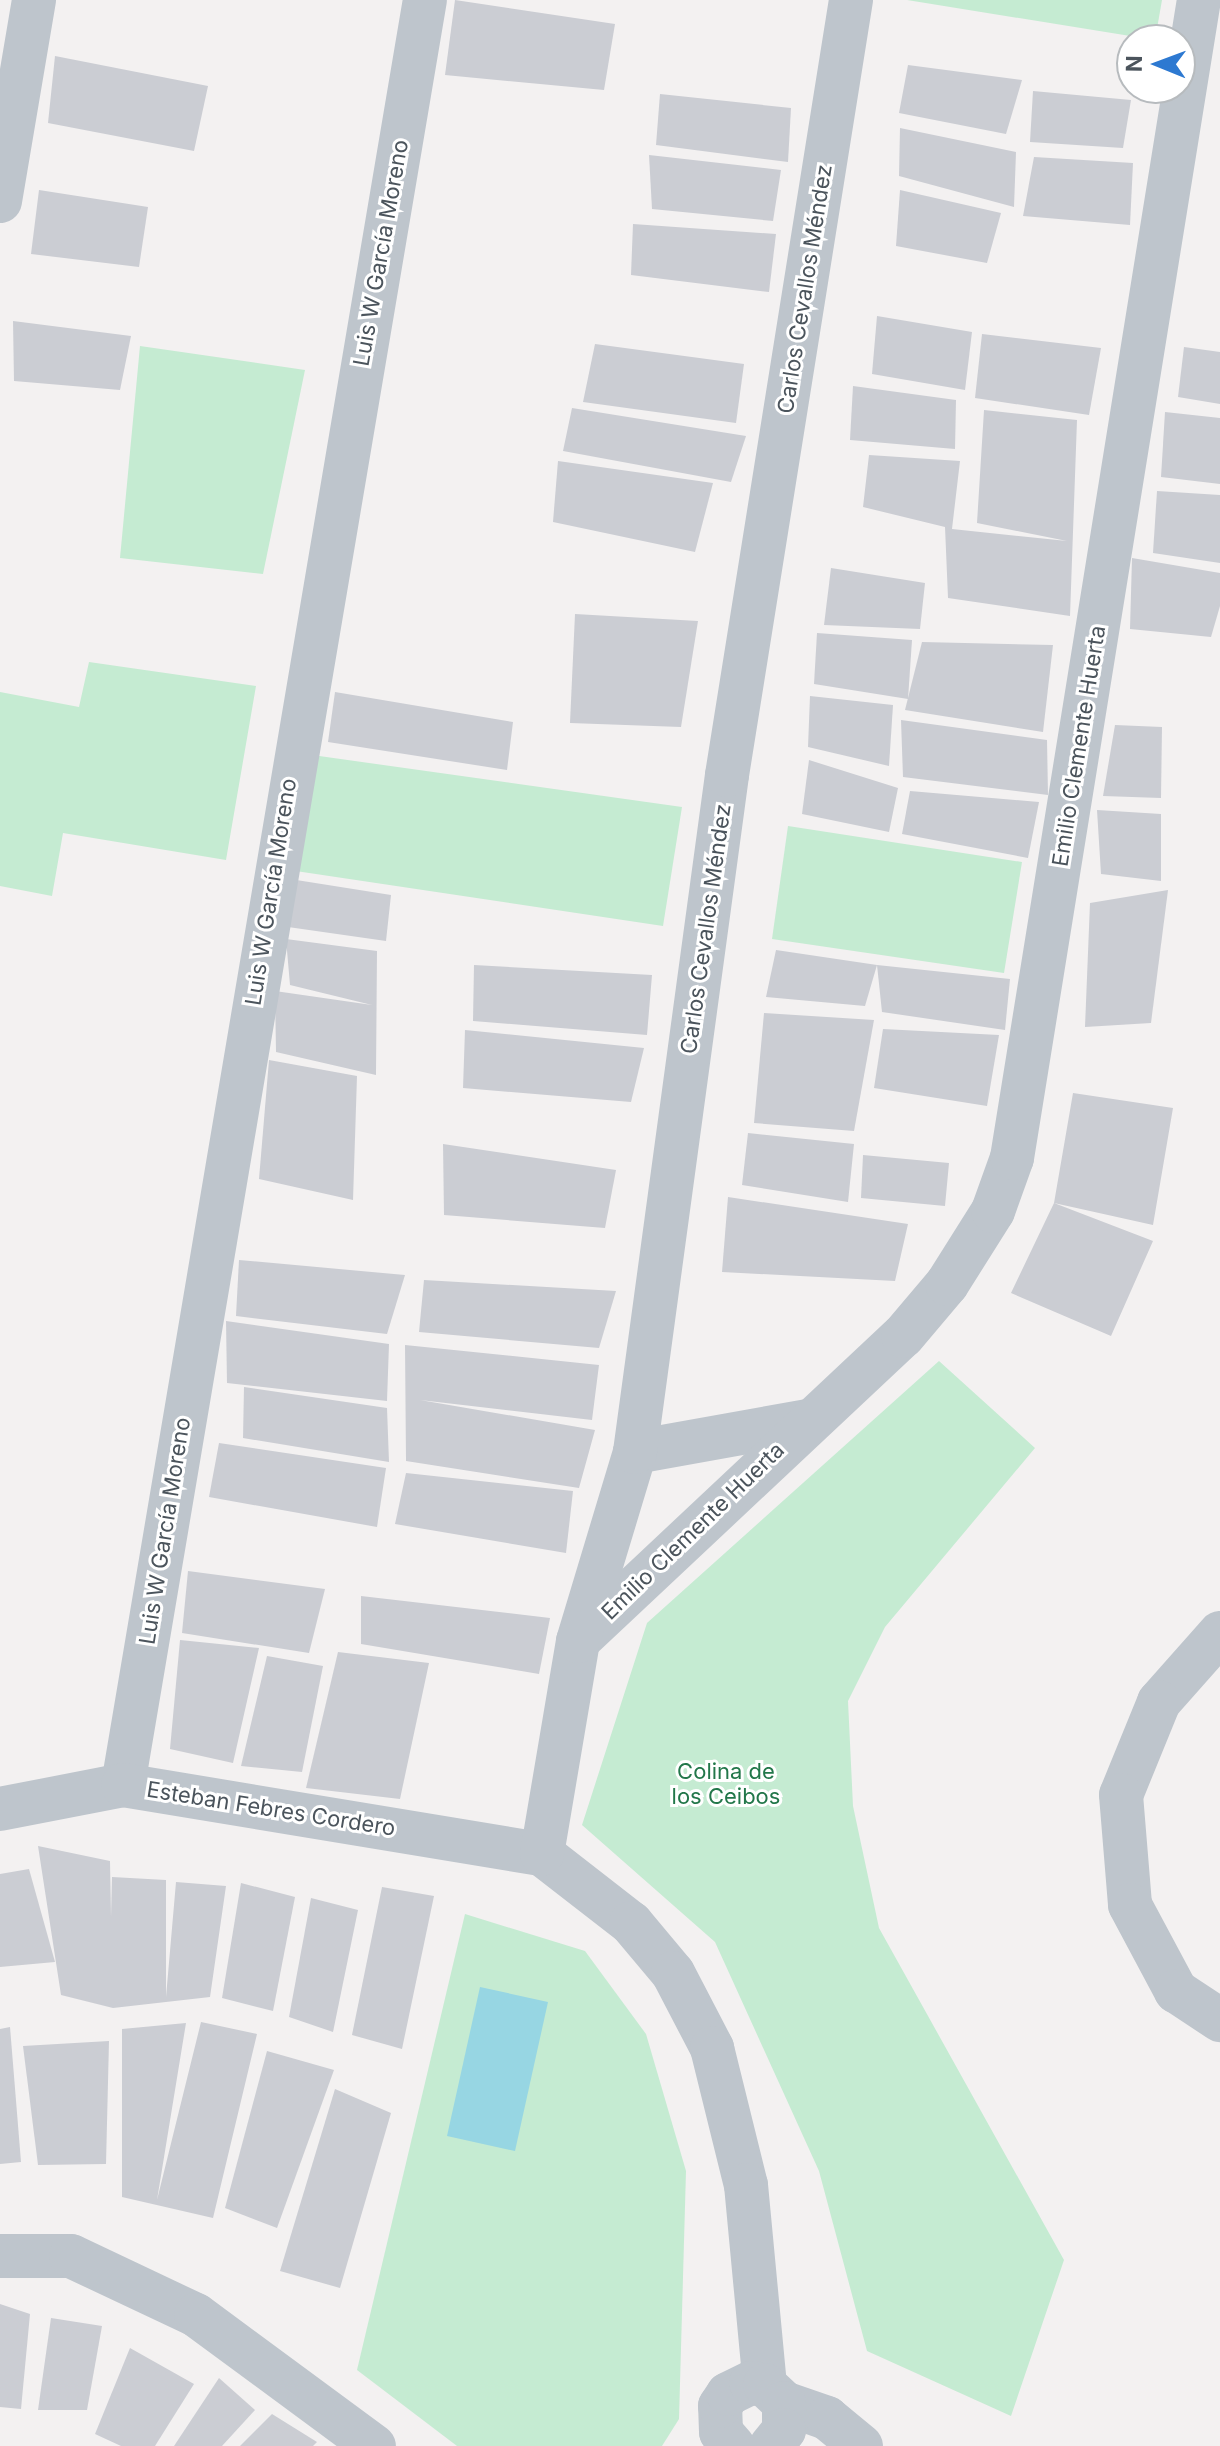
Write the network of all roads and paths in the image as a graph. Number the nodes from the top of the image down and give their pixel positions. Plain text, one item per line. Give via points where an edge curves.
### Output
1 (34, 0) edge
2 (425, 0) edge
3 (851, 0) edge
4 (1199, 0) edge
5 (0, 201) edge
6 (808, 1421) junction
7 (635, 1452) junction
8 (1220, 1633) edge
9 (578, 1641) junction
10 (123, 1785) junction
11 (0, 1809) edge
12 (542, 1854) junction
13 (1220, 2020) edge
14 (0, 2256) edge
15 (777, 2424) edge
16 (721, 2441) edge
17 (374, 2446) edge
18 (861, 2446) edge

1 - 5 street
2 - 10 street, Luis W García Moreno
3 - 7 street, Carlos Cevallos Méndez via 727,775
4 - 6 street, Emilio Clemente Huerta via 1012,1158 993,1211 947,1284 903,1336
6 - 7 street, Emilio Clemente Huerta
6 - 9 street, Emilio Clemente Huerta
7 - 9 street, Carlos Cevallos Méndez
8 - 13 street via 1159,1702 1121,1795 1130,1905 1176,1991
9 - 12 street, Carlos Cevallos Méndez
10 - 11 street, Esteban Febres Cordero
10 - 12 street, Esteban Febres Cordero
12 - 15 street via 631,1923 673,1973 712,2048 746,2185
14 - 17 street via 71,2256 196,2315
15 - 16 street via 738,2386 728,2394 718,2419
15 - 18 street via 827,2418

